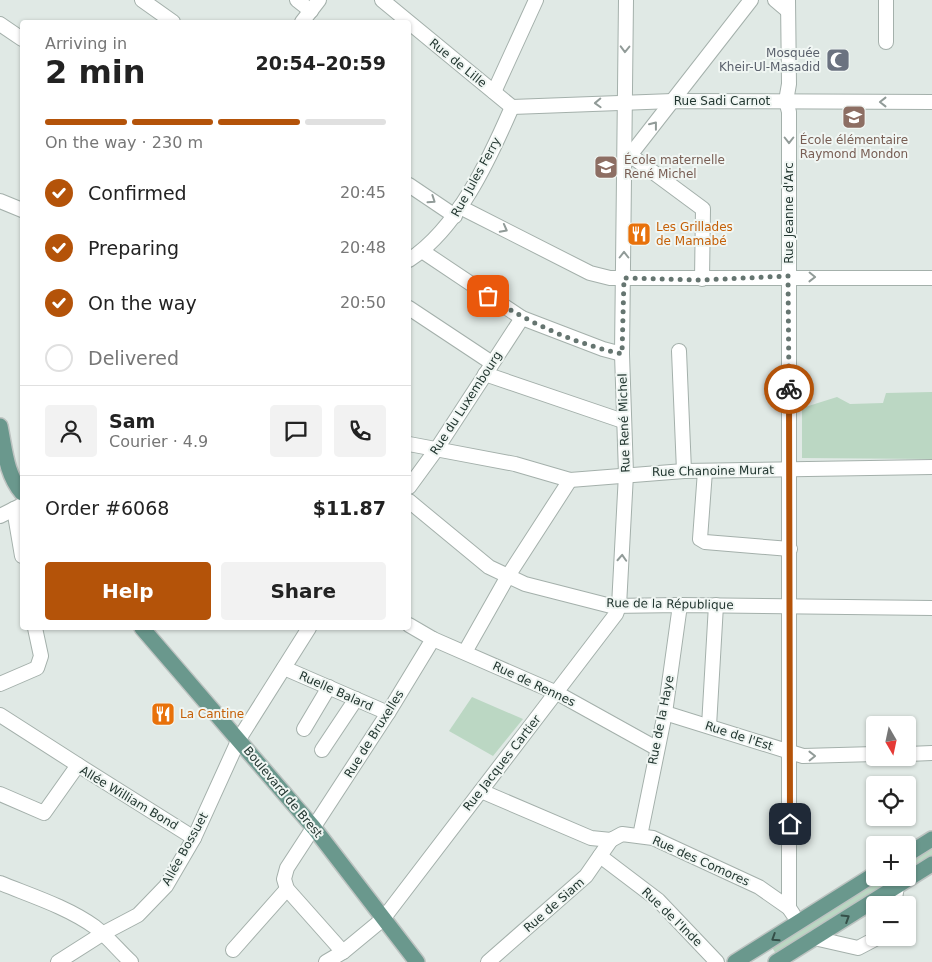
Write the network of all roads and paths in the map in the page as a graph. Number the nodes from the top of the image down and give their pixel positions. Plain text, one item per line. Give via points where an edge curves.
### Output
1 (142, 0) edge
2 (297, 0) edge
3 (382, 0) edge
4 (536, 0) edge
5 (626, 0) edge
6 (751, 0) edge
7 (775, 0) edge
8 (886, 0) edge
9 (788, 6) edge
10 (310, 11) edge
11 (170, 20) edge
12 (406, 20) edge
13 (0, 24) edge
14 (411, 24) edge
15 (20, 38) edge
16 (886, 42) dead end
17 (494, 92) junction
18 (673, 101) junction
19 (786, 101) junction
20 (932, 102) edge
21 (624, 103) junction
22 (512, 107) junction
23 (627, 159) junction
24 (411, 185) edge
25 (0, 201) edge
26 (20, 209) edge
27 (458, 211) junction
28 (422, 251) junction
29 (411, 259) edge
30 (788, 276) junction
31 (624, 278) junction
32 (932, 278) edge
33 (702, 280) junction
34 (411, 310) edge
35 (522, 318) junction
36 (679, 351) dead end
37 (622, 354) junction
38 (488, 368) junction
39 (624, 421) junction
40 (0, 426) edge
41 (411, 444) edge
42 (436, 450) junction
43 (932, 467) edge
44 (790, 470) junction
45 (684, 471) junction
46 (705, 471) junction
47 (626, 474) junction
48 (570, 480) junction
49 (411, 484) edge
50 (20, 490) edge
51 (411, 503) edge
52 (18, 507) edge
53 (0, 516) edge
54 (20, 532) edge
55 (790, 549) junction
56 (508, 576) junction
57 (680, 605) junction
58 (716, 605) junction
59 (619, 606) junction
60 (790, 606) junction
61 (932, 608) edge
62 (411, 626) edge
63 (36, 630) edge
64 (144, 630) edge
65 (308, 630) edge
66 (433, 639) junction
67 (466, 652) junction
68 (284, 668) junction
69 (0, 684) edge
70 (329, 687) junction
71 (557, 693) junction
72 (356, 699) junction
73 (665, 713) junction
74 (388, 714) junction
75 (0, 715) edge
76 (709, 726) junction
77 (304, 729) dead end
78 (239, 739) junction
79 (656, 748) junction
80 (322, 750) dead end
81 (790, 752) junction
82 (932, 753) edge
83 (866, 754) edge
84 (916, 754) edge
85 (78, 764) junction
86 (481, 791) junction
87 (0, 794) edge
88 (314, 828) junction
89 (640, 836) junction
90 (194, 838) junction
91 (932, 839) edge
92 (611, 840) junction
93 (916, 849) edge
94 (600, 856) junction
95 (930, 866) edge
96 (916, 874) edge
97 (790, 877) junction
98 (866, 880) edge
99 (0, 883) edge
100 (897, 886) joint
101 (759, 887) junction
102 (288, 889) junction
103 (895, 896) edge
104 (789, 908) junction
105 (383, 919) junction
106 (798, 923) junction
107 (102, 934) junction
108 (814, 938) junction
109 (866, 944) edge
110 (233, 950) dead end
111 (343, 952) junction
112 (58, 962) edge
113 (131, 962) edge
114 (326, 962) edge
115 (417, 962) edge
116 (488, 962) edge
117 (717, 962) edge
118 (735, 962) edge
119 (776, 962) edge

1 - 11 street
2 - 10 street
3 - 12 street, Rue de Lille
4 - 17 street
5 -> 21 street, Rue René Michel
6 - 18 street
7 - 9 street
8 - 16 street
9 - 19 street, Rue Jeanne d'Arc via 789,84
13 - 15 street
14 - 17 street, Rue de Lille
17 - 22 street, Rue de Lille
18 - 19 street, Rue Sadi Carnot
18 - 21 street, Rue Sadi Carnot
23 -> 18 street
20 -> 19 street, Rue Sadi Carnot
19 -> 30 street, Rue Jeanne d'Arc via 789,112
21 -> 22 street, Rue Sadi Carnot
21 - 23 street, Rue René Michel
22 - 27 street, Rue Jules Ferry
31 -> 23 street, Rue René Michel
23 - 33 street via 703,210
24 -> 27 street
25 - 26 street
27 - 28 street, Rue Jules Ferry
27 -> 31 street via 590,273
28 - 29 street, Rue Jules Ferry
28 - 35 street
30 -> 32 street
30 - 33 street
30 - 44 street, Rue Jeanne d'Arc
31 - 33 street
31 - 37 street, Rue René Michel
34 - 38 street
35 - 37 street
35 - 38 street, Rue du Luxembourg
36 - 45 street
37 - 39 street, Rue René Michel
38 - 39 street
38 - 42 street, Rue du Luxembourg
39 - 47 street, Rue René Michel
40 - 50 main road via 9,471
41 - 42 street, Rue Chanoine Murat
42 - 48 street, Rue Chanoine Murat via 515,464
42 - 49 street, Rue du Luxembourg
43 - 44 street, Rue Chanoine Murat
44 - 46 street, Rue Chanoine Murat
44 - 55 street, Rue Jeanne d'Arc
45 - 46 street, Rue Chanoine Murat
45 - 47 street, Rue Chanoine Murat
46 - 55 street via 700,539
47 - 48 street, Rue Chanoine Murat
59 -> 47 street, Rue René Michel
48 - 56 street
51 - 56 street, Rue de la République via 472,554
52 - 53 street
52 - 54 street
55 - 60 street, Rue Jeanne d'Arc
56 - 59 street, Rue de la République via 525,584
56 - 67 street
57 - 58 street, Rue de la République
57 - 59 street, Rue de la République
57 - 73 street, Rue de la Haye
58 - 60 street, Rue de la République
58 - 76 street
59 - 71 street, Rue Jacques Cartier
60 - 61 street, Rue de la République
60 - 81 street, Rue Jeanne d'Arc
62 - 66 street, Rue de Rennes
63 - 69 street via 40,656 37,668
64 - 78 main road, Boulevard de Brest
65 - 68 street
66 - 67 street, Rue de Rennes
66 - 74 street, Rue de Bruxelles
67 - 71 street, Rue de Rennes
68 - 70 street, Ruelle Balard
68 - 78 street
70 - 72 street, Ruelle Balard
70 - 77 street
71 - 79 street, Rue de Rennes
71 - 86 street, Rue Jacques Cartier
72 - 74 street, Ruelle Balard
72 - 80 street
73 - 76 street, Rue de l'Est
73 - 79 street, Rue de la Haye
74 - 88 street, Rue de Bruxelles
75 - 85 street
76 - 81 street, Rue de l'Est
78 - 88 main road, Boulevard de Brest
78 - 90 street, Allée Bossuet
79 - 89 street, Rue de la Haye
81 -> 83 street, Rue de l'Est via 803,756
81 - 97 street, Rue Jeanne d'Arc
82 - 84 street
85 - 87 street, Allée William Bond via 44,813
85 - 90 street, Allée William Bond
86 - 92 street, Rue des Comores via 592,838
86 - 105 street, Rue Jacques Cartier
88 - 102 street, Rue de Bruxelles via 287,868 284,879
88 - 105 main road, Boulevard de Brest
89 - 92 street, Rue des Comores via 622,834
89 - 101 street, Rue des Comores via 653,838
90 - 107 street, Allée Bossuet via 166,886 138,915
91 - 93 main road
92 - 94 street, Rue de Siam
94 - 116 street, Rue de Siam via 586,876
94 - 117 street, Rue de l'Inde via 658,900
95 - 96 main road
97 - 101 street via 782,887
97 - 104 street, Rue Jeanne d'Arc
98 - 106 main road
99 - 107 street via 65,909
100 - 103 street
108 -> 100 main road
101 - 104 street, Rue des Comores
102 - 110 street
102 - 111 street
104 - 106 street, Rue des Comores
105 - 111 street, Rue Jacques Cartier
105 - 115 main road, Boulevard de Brest
106 -> 118 main road
107 - 112 street, Allée Bossuet
107 - 113 street
108 - 109 street via 858,948
108 - 119 main road
111 - 114 street, Rue Jacques Cartier

